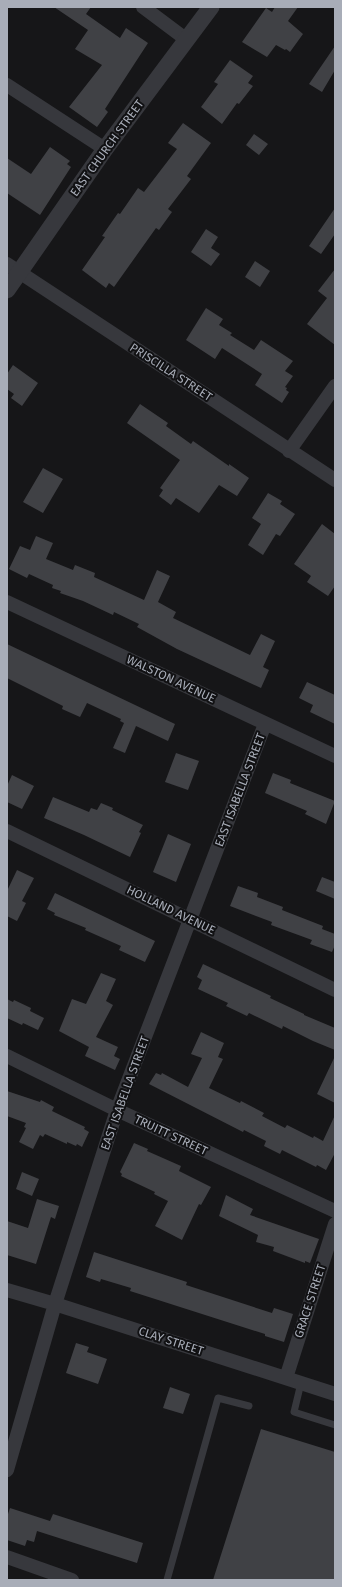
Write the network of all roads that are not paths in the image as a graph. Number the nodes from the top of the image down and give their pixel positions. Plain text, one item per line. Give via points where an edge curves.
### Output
1 (143, 7) edge
2 (210, 7) edge
3 (187, 40) junction
4 (7, 85) edge
5 (105, 149) junction
6 (13, 268) edge
7 (7, 290) edge
8 (335, 386) edge
9 (289, 451) junction
10 (335, 480) edge
11 (7, 602) edge
12 (265, 724) junction
13 (335, 756) edge
14 (7, 831) edge
15 (191, 919) junction
16 (335, 990) edge
17 (7, 1056) edge
18 (117, 1110) junction
19 (335, 1212) edge
20 (335, 1224) edge
21 (7, 1290) edge
22 (55, 1304) junction
23 (286, 1378) junction
24 (301, 1383) junction
25 (335, 1394) edge
26 (248, 1406) dead end
27 (335, 1425) edge
28 (7, 1470) edge
29 (7, 1557) edge
30 (72, 1580) edge
31 (167, 1580) edge

1 - 3 street
2 - 3 street, EAST CHURCH STREET
3 - 5 street, EAST CHURCH STREET
4 - 5 street
5 - 6 street, EAST CHURCH STREET
6 - 7 street, EAST CHURCH STREET
6 - 9 street, PRISCILLA STREET
8 - 9 street
9 - 10 street, PRISCILLA STREET
11 - 12 street, WALSTON AVENUE
12 - 13 street, WALSTON AVENUE
12 - 15 street, EAST ISABELLA STREET
14 - 15 street, HOLLAND AVENUE
15 - 16 street, HOLLAND AVENUE
15 - 18 street, EAST ISABELLA STREET
17 - 18 street, TRUITT STREET
18 - 19 street, TRUITT STREET
18 - 22 street, EAST ISABELLA STREET
20 - 23 street, GRACE STREET
21 - 22 street, CLAY STREET
22 - 23 street, CLAY STREET
22 - 28 street, EAST ISABELLA STREET
23 - 24 street, CLAY STREET
24 - 25 street, CLAY STREET
24 - 27 lane via 294,1412
26 - 31 lane via 218,1398
29 - 30 street

